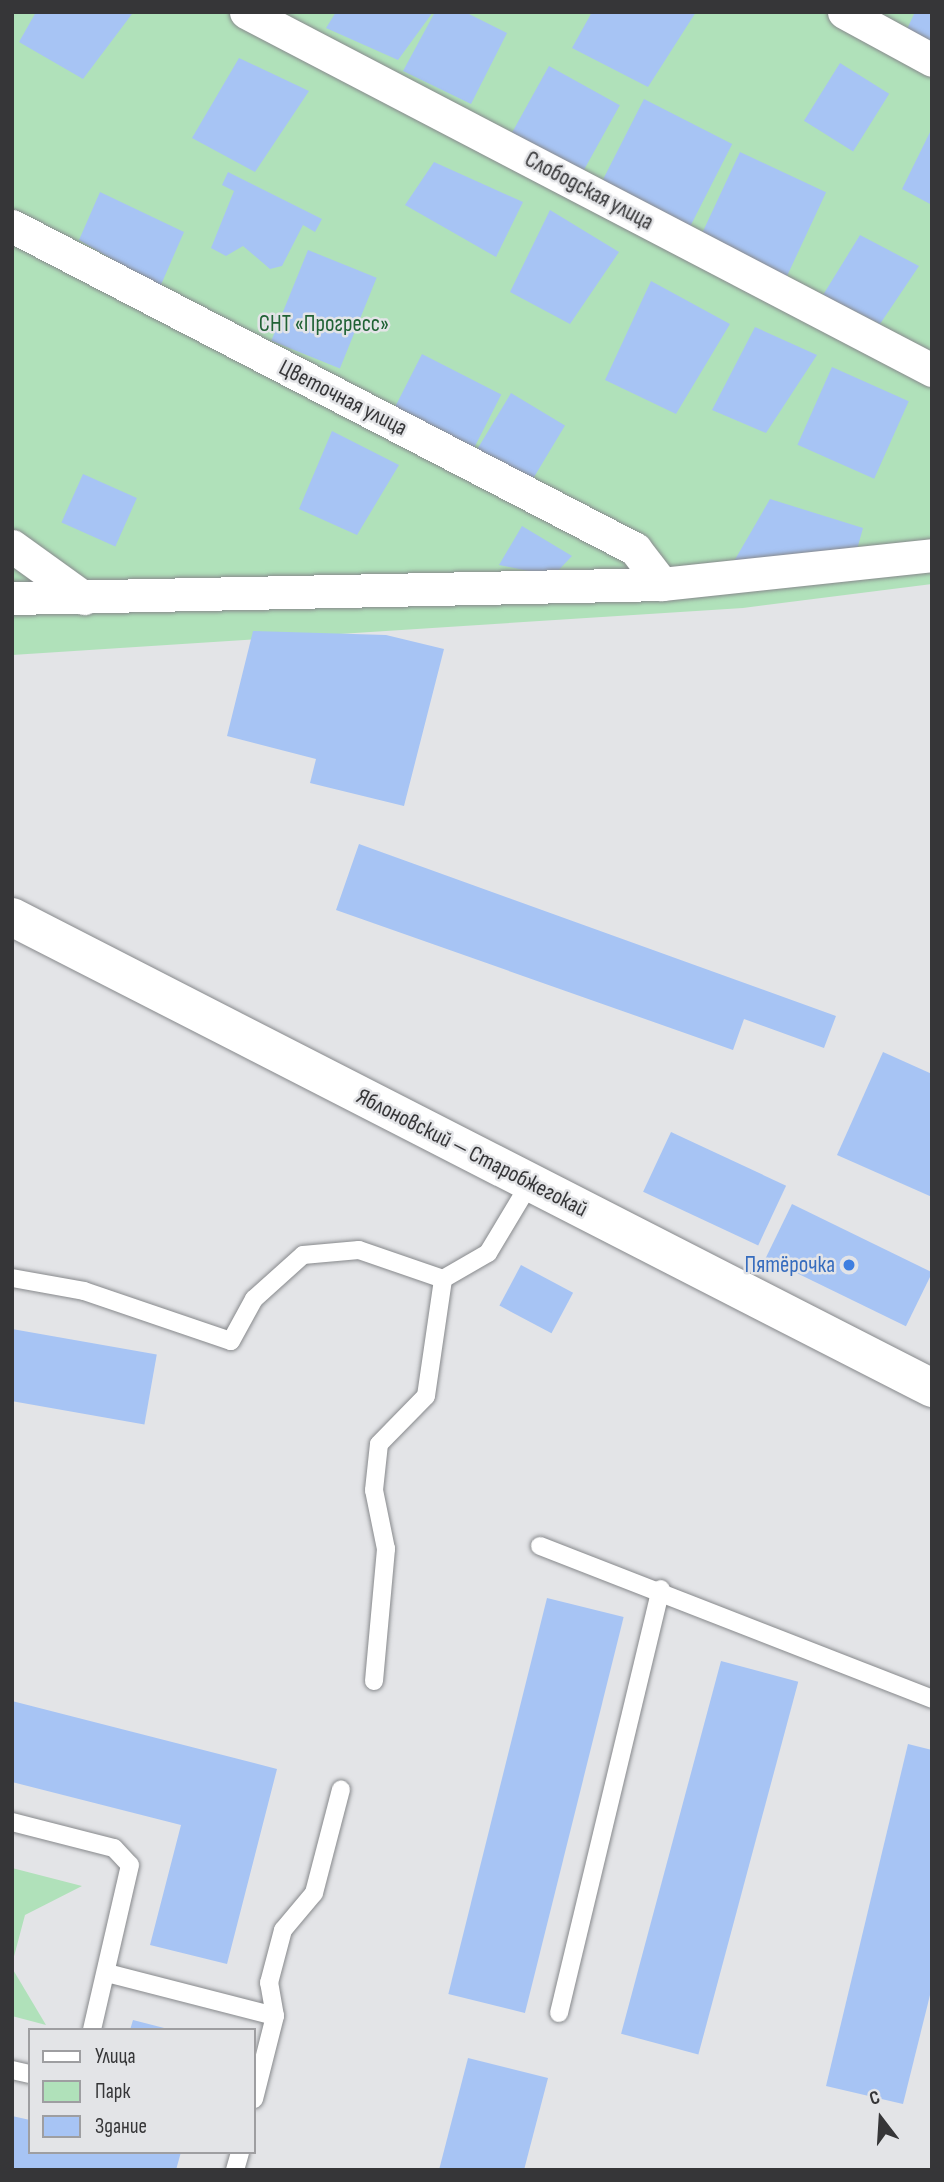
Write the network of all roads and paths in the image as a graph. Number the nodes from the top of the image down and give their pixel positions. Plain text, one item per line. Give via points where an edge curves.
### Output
1 (246, 12) edge
2 (844, 12) edge
3 (932, 60) edge
4 (12, 226) edge
5 (932, 370) edge
6 (12, 546) edge
7 (932, 555) edge
8 (662, 583) junction
9 (12, 597) edge
10 (84, 598) junction
11 (12, 917) edge
12 (530, 1183) junction
13 (12, 1278) edge
14 (443, 1279) junction
15 (932, 1388) edge
16 (540, 1546) dead end
17 (661, 1588) junction
18 (374, 1681) dead end
19 (932, 1699) edge
20 (341, 1789) dead end
21 (12, 1822) edge
22 (107, 1973) junction
23 (559, 2013) dead end
24 (275, 2016) junction
25 (93, 2028) edge
26 (256, 2091) edge

1 - 5 street, Слободская улица
2 - 3 street
4 - 8 street, Цветочная улица via 635,549
6 - 10 street
7 - 8 street
8 - 10 street
9 - 10 street
11 - 12 street, Яблоновский — Старобжегокай
12 - 14 lane via 488,1253
12 - 15 street, Яблоновский — Старобжегокай
13 - 14 lane via 84,1291 230,1341 254,1299 303,1255 359,1250
14 - 18 lane via 426,1396 379,1444 376,1457 374,1490 386,1549
16 - 17 lane
17 - 19 lane
17 - 23 lane
20 - 24 lane via 314,1893 283,1930 269,1983
21 - 22 lane via 124,1854 131,1878
22 - 24 lane
22 - 25 lane
24 - 26 lane

